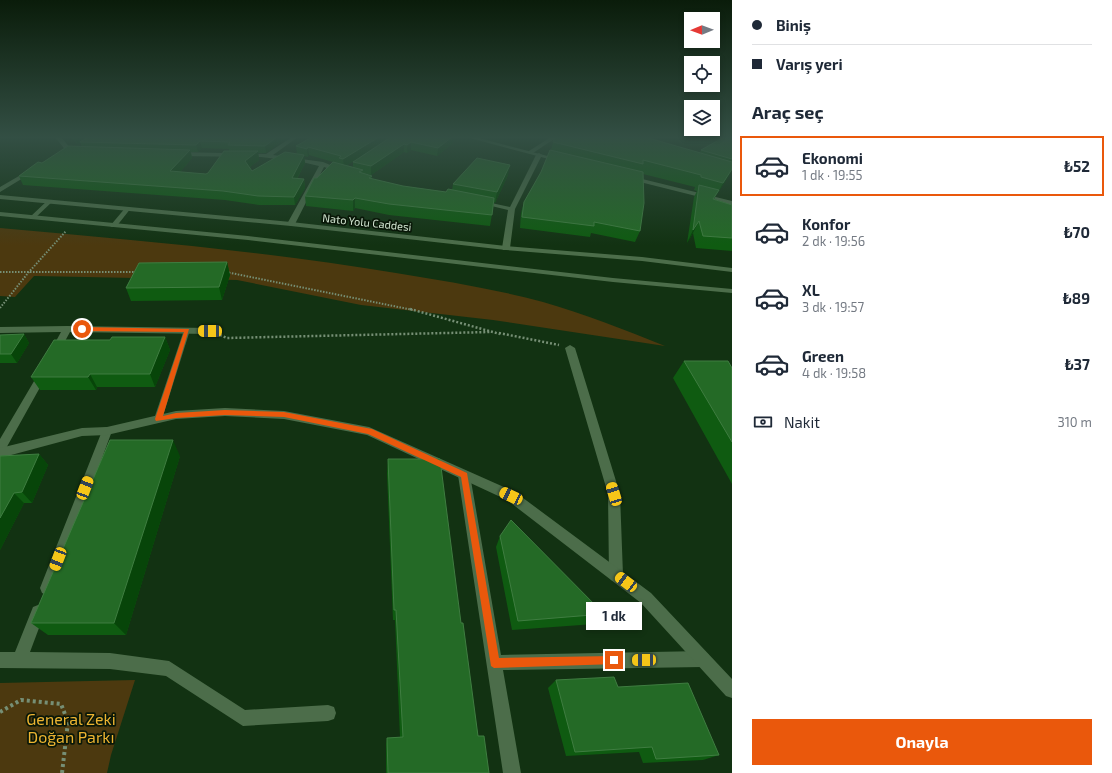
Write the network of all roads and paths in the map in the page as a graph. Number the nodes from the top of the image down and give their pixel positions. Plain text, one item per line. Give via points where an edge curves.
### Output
1 (29, 173) edge
2 (318, 173) edge
3 (530, 173) edge
4 (624, 176) edge
5 (0, 190) edge
6 (0, 197) edge
7 (50, 201) junction
8 (475, 202) edge
9 (732, 203) edge
10 (128, 208) junction
11 (512, 209) junction
12 (0, 214) edge
13 (32, 218) junction
14 (74, 222) junction
15 (291, 224) junction
16 (114, 226) junction
17 (506, 248) junction
18 (732, 270) edge
19 (0, 272) edge
20 (139, 272) edge
21 (220, 272) edge
22 (28, 273) junction
23 (732, 291) edge
24 (0, 308) edge
25 (67, 329) junction
26 (0, 330) edge
27 (187, 330) junction
28 (210, 331) joint
29 (500, 334) junction
30 (570, 348) joint
31 (158, 419) junction
32 (107, 431) junction
33 (0, 449) edge
34 (0, 452) edge
35 (464, 475) junction
36 (616, 574) junction
37 (20, 658) junction
38 (703, 659) junction
39 (0, 660) edge
40 (494, 663) junction
41 (732, 690) edge
42 (0, 712) edge
43 (328, 713) dead end
44 (62, 773) edge
45 (512, 773) edge

1 - 5 street
2 - 15 street
3 - 11 street
4 - 9 street
6 - 7 street, Nato Yolu Caddesi
7 - 10 street, Nato Yolu Caddesi
7 - 13 street
8 - 11 street
10 - 15 street, Nato Yolu Caddesi
10 - 16 street
11 - 17 street
12 - 13 street
13 - 14 street
14 - 16 street
14 - 22 path
15 - 17 street, Nato Yolu Caddesi
16 - 23 street
17 - 18 street, Nato Yolu Caddesi via 642,259
19 - 22 path
20 - 22 path
21 - 29 path via 404,306
22 - 24 path
25 - 26 street
25 - 27 street
25 - 33 street
27 - 28 street
27 - 31 lane
28 - 29 path via 227,338 482,332
29 - 30 path via 542,340
30 - 36 street via 614,494
31 - 32 street
31 - 35 street via 176,415 225,412 284,415 369,431
32 - 34 street via 82,432
32 - 37 street
35 - 36 street via 511,496
35 - 40 street
36 - 38 street via 646,598
37 - 39 street
37 - 43 street via 110,661 169,669 243,718
38 - 40 street
38 - 41 street
40 - 45 street
42 - 44 path via 21,700 61,704 68,722

